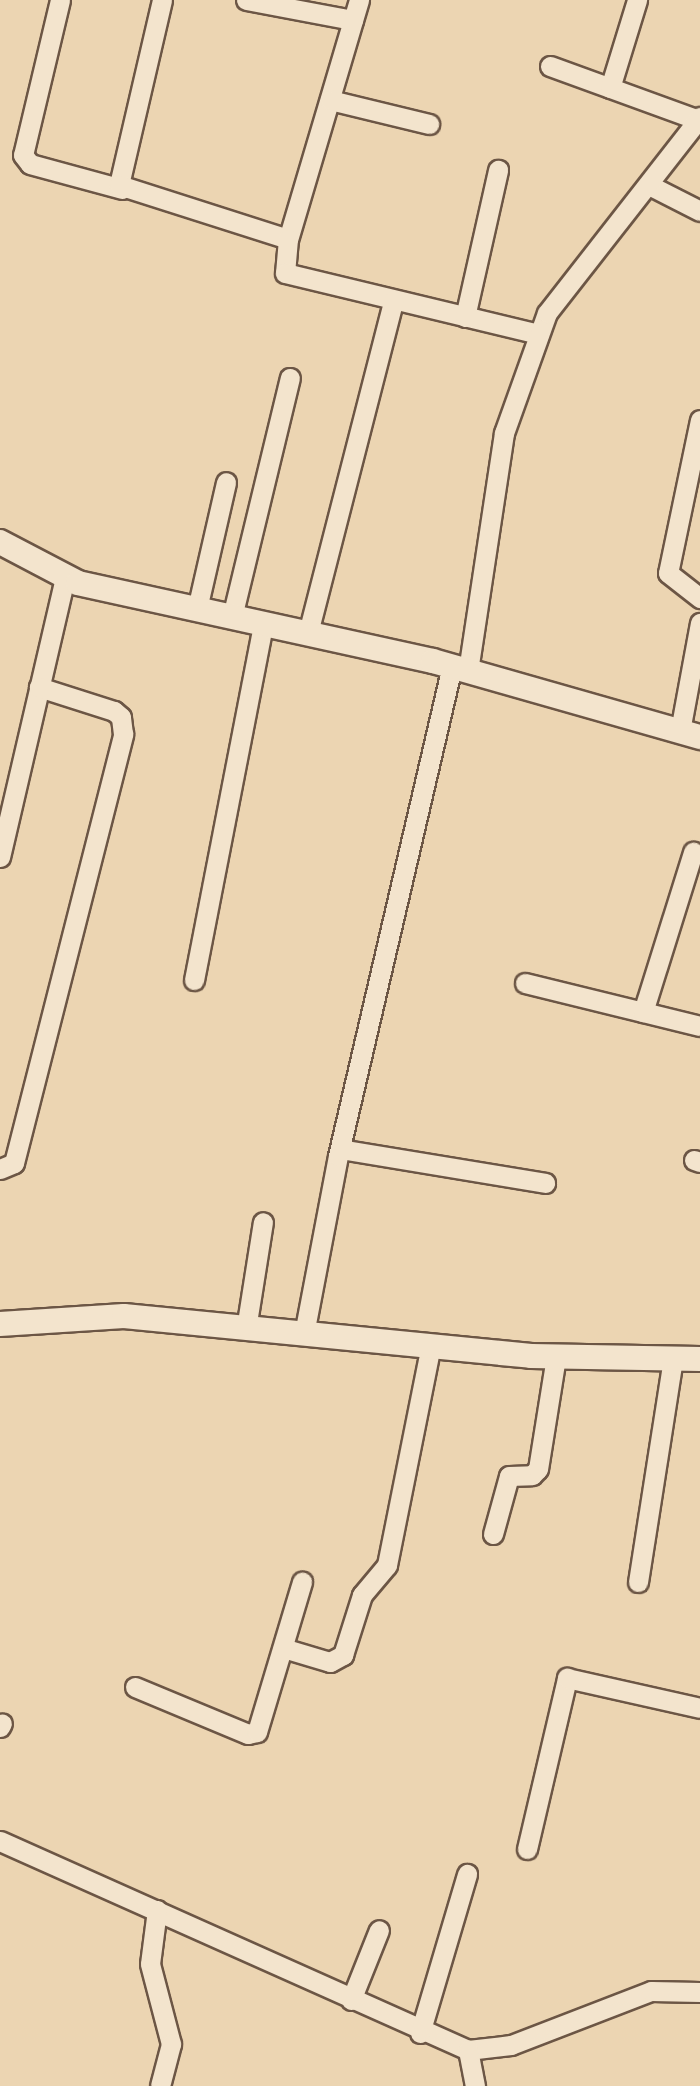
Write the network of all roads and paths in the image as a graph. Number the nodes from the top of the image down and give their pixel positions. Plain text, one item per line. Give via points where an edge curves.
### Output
1 (60, 0) edge
2 (162, 0) edge
3 (246, 0) edge
4 (359, 0) edge
5 (637, 0) edge
6 (353, 20) junction
7 (551, 66) dead end
8 (610, 88) junction
9 (330, 100) junction
10 (699, 118) edge
11 (429, 124) dead end
12 (498, 170) dead end
13 (651, 186) junction
14 (122, 189) junction
15 (700, 211) edge
16 (288, 239) junction
17 (393, 301) junction
18 (465, 317) junction
19 (540, 334) junction
20 (290, 378) dead end
21 (700, 420) edge
22 (226, 482) dead end
23 (0, 542) edge
24 (65, 579) junction
25 (700, 598) edge
26 (197, 609) junction
27 (232, 617) junction
28 (700, 622) edge
29 (263, 624) junction
30 (308, 633) junction
31 (460, 668) junction
32 (39, 687) junction
33 (690, 734) edge
34 (693, 852) dead end
35 (0, 857) edge
36 (194, 980) dead end
37 (526, 983) dead end
38 (643, 1012) junction
39 (700, 1026) edge
40 (340, 1149) junction
41 (0, 1169) edge
42 (544, 1183) dead end
43 (262, 1222) dead end
44 (0, 1324) edge
45 (246, 1329) junction
46 (304, 1334) junction
47 (431, 1345) junction
48 (556, 1356) junction
49 (673, 1359) junction
50 (700, 1359) edge
51 (493, 1534) dead end
52 (302, 1582) dead end
53 (638, 1582) dead end
54 (283, 1648) junction
55 (135, 1688) dead end
56 (700, 1708) edge
57 (0, 1841) edge
58 (527, 1849) dead end
59 (467, 1874) dead end
60 (157, 1910) junction
61 (379, 1930) dead end
62 (700, 1992) edge
63 (351, 2000) junction
64 (420, 2033) junction
65 (468, 2050) junction
66 (160, 2086) edge
67 (475, 2086) edge

1 - 14 street via 23,156 30,164
2 - 14 street via 118,179
3 - 6 street
4 - 6 street
5 - 8 street
6 - 9 street
7 - 8 street
8 - 10 street
9 - 11 street
9 - 16 street
10 - 13 street
12 - 18 street
13 - 15 street
13 - 19 street via 552,302
14 - 16 street
16 - 17 street via 283,268 291,278
17 - 18 street
17 - 30 street
18 - 19 street
19 - 31 street via 504,433
20 - 27 street
21 - 25 street via 668,573
22 - 26 street
23 - 24 street
24 - 26 street
24 - 32 street
26 - 27 street
27 - 29 street
28 - 33 street
29 - 30 street
29 - 36 street
30 - 31 street
31 - 33 street
31 - 40 street
32 - 35 street
32 - 41 street via 114,711 121,717 123,734 14,1163
34 - 38 street
37 - 38 street
38 - 39 street
40 - 42 street
40 - 46 street
43 - 45 street
44 - 45 street via 124,1315
45 - 46 street
46 - 47 street
47 - 48 street
47 - 54 street via 387,1565 362,1595 343,1655 330,1662
48 - 49 street
48 - 51 street via 538,1469 532,1475 509,1476
49 - 50 street
49 - 53 street
52 - 54 street
54 - 55 street via 260,1729 253,1734
56 - 58 street via 567,1678
57 - 60 street
59 - 64 street
60 - 63 street
60 - 66 street via 150,1964 171,2044
61 - 63 street
62 - 65 street via 650,1991 511,2045
63 - 64 street
64 - 65 street
65 - 67 street

